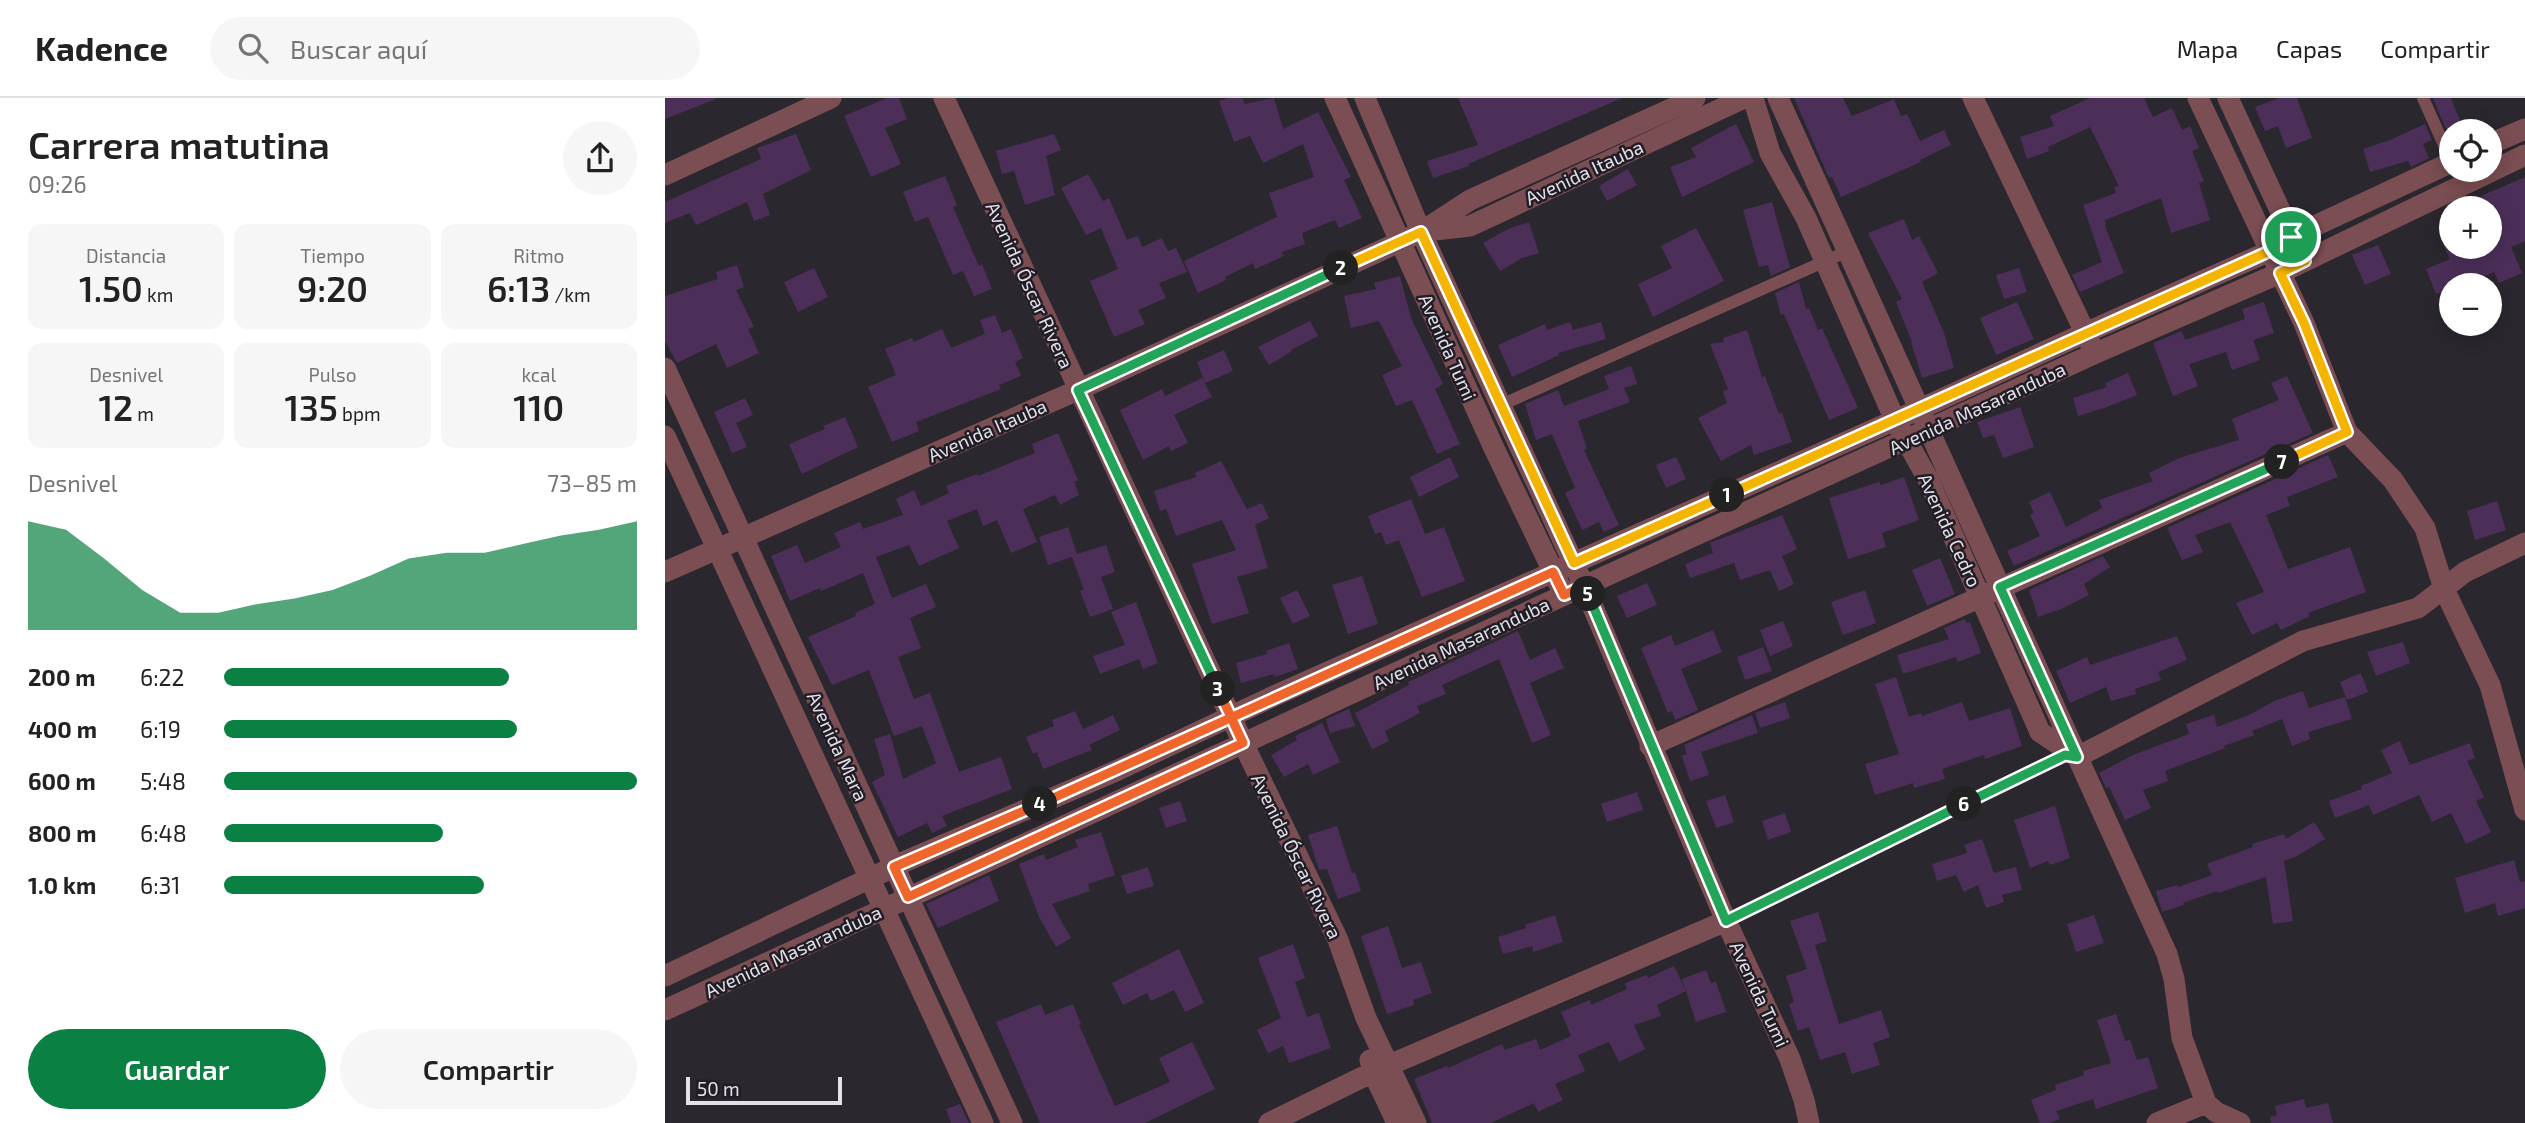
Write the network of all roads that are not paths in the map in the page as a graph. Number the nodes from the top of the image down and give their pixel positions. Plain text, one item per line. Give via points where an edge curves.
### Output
1 (831, 98) edge
2 (944, 98) edge
3 (1335, 98) edge
4 (1365, 98) edge
5 (1695, 98) edge
6 (1744, 98) edge
7 (1753, 98) edge
8 (1778, 98) edge
9 (1973, 98) edge
10 (2198, 98) edge
11 (2228, 98) edge
12 (2423, 98) edge
13 (2525, 129) edge
14 (2439, 133) edge
15 (2502, 139) edge
16 (2525, 155) edge
17 (2502, 163) edge
18 (2439, 168) edge
19 (665, 175) edge
20 (2449, 182) edge
21 (1421, 232) junction
22 (2291, 237) junction
23 (1400, 241) junction
24 (1848, 251) junction
25 (2270, 251) junction
26 (1825, 261) junction
27 (2305, 261) junction
28 (2280, 273) junction
29 (2085, 332) junction
30 (2096, 353) junction
31 (665, 368) edge
32 (1078, 390) junction
33 (1501, 405) junction
34 (1920, 410) junction
35 (1895, 420) junction
36 (1928, 431) junction
37 (2347, 432) junction
38 (665, 436) edge
39 (1906, 441) junction
40 (741, 537) junction
41 (2525, 543) edge
42 (718, 548) junction
43 (1574, 563) junction
44 (665, 572) edge
45 (1553, 572) junction
46 (1584, 586) junction
47 (2000, 587) junction
48 (2445, 589) junction
49 (1564, 595) junction
50 (1980, 597) junction
51 (1231, 717) junction
52 (1243, 743) junction
53 (1650, 746) junction
54 (2077, 757) junction
55 (2525, 810) edge
56 (894, 867) junction
57 (870, 878) junction
58 (908, 897) junction
59 (884, 908) junction
60 (1726, 921) junction
61 (665, 976) edge
62 (665, 1010) edge
63 (1380, 1069) junction
64 (2214, 1113) edge
65 (983, 1123) edge
66 (1012, 1123) edge
67 (1269, 1123) edge
68 (1397, 1123) edge
69 (1416, 1123) edge
70 (1809, 1123) edge
71 (2157, 1123) edge
72 (2240, 1123) edge

1 - 19 street
2 - 32 street, Avenida Óscar Rivera
3 - 23 street, Avenida Tumi
4 - 21 street, Avenida Tumi
5 - 21 street, Avenida Itauba via 1469,200
6 - 21 street, Avenida Itauba via 1470,226
7 - 26 street, Avenida Cedro via 1770,153
8 - 24 street, Avenida Cedro
9 - 29 street
10 - 25 street
11 - 22 street
12 - 14 lane
13 - 15 street
16 - 17 street, Avenida Masaranduba
18 - 22 street
20 - 27 street, Avenida Masaranduba
21 - 23 street, Avenida Itauba
21 - 33 street, Avenida Tumi
22 - 25 street
22 - 27 street
23 - 32 street, Avenida Itauba
23 - 45 street, Avenida Tumi
24 - 26 lane
24 - 34 street, Avenida Cedro
25 - 28 street
25 - 29 street
26 - 33 lane
26 - 35 street, Avenida Cedro
27 - 28 street, Avenida Masaranduba
28 - 30 street, Avenida Masaranduba
28 - 37 street
29 - 30 street
29 - 34 street
30 - 36 street, Avenida Masaranduba
31 - 40 street, Avenida Mara
32 - 40 street, Avenida Itauba
32 - 51 street, Avenida Óscar Rivera
33 - 43 street, Avenida Tumi
34 - 35 street
34 - 36 street, Avenida Cedro
35 - 39 street, Avenida Cedro
35 - 43 street
36 - 39 street, Avenida Masaranduba
36 - 47 street, Avenida Cedro
37 - 47 street
37 - 48 street via 2393,481 2425,528
38 - 42 street, Avenida Mara
39 - 46 street, Avenida Masaranduba
39 - 50 street, Avenida Cedro via 1928,479
40 - 42 street, Avenida Itauba
40 - 56 street, Avenida Mara
41 - 48 street via 2465,572
42 - 44 street, Avenida Itauba
42 - 57 street, Avenida Mara
43 - 45 street
43 - 46 street, Avenida Tumi
45 - 49 street, Avenida Tumi
45 - 51 street
46 - 49 street, Avenida Masaranduba
46 - 53 street, Avenida Tumi
47 - 50 street
47 - 54 street, Avenida Cedro
48 - 54 street via 2418,608 2303,641
48 - 55 street via 2490,685
49 - 52 street, Avenida Masaranduba
50 - 53 street
50 - 54 street, Avenida Cedro via 2040,732
51 - 52 street, Avenida Óscar Rivera
51 - 56 street
52 - 58 street, Avenida Masaranduba
52 - 63 street, Avenida Óscar Rivera via 1338,940 1362,1006 1364,1039
53 - 60 street, Avenida Tumi
54 - 64 street, Avenida Cedro via 2167,954 2182,1038
56 - 57 street
56 - 58 street, Avenida Mara
57 - 59 street, Avenida Mara
57 - 61 street
58 - 59 street, Avenida Masaranduba
58 - 66 street, Avenida Mara
59 - 62 street, Avenida Masaranduba
59 - 65 street, Avenida Mara
60 - 63 street
60 - 70 street, Avenida Tumi via 1790,1059
63 - 67 street
63 - 68 street, Avenida Óscar Rivera
63 - 69 street, Avenida Óscar Rivera
64 - 71 street
64 - 72 street

